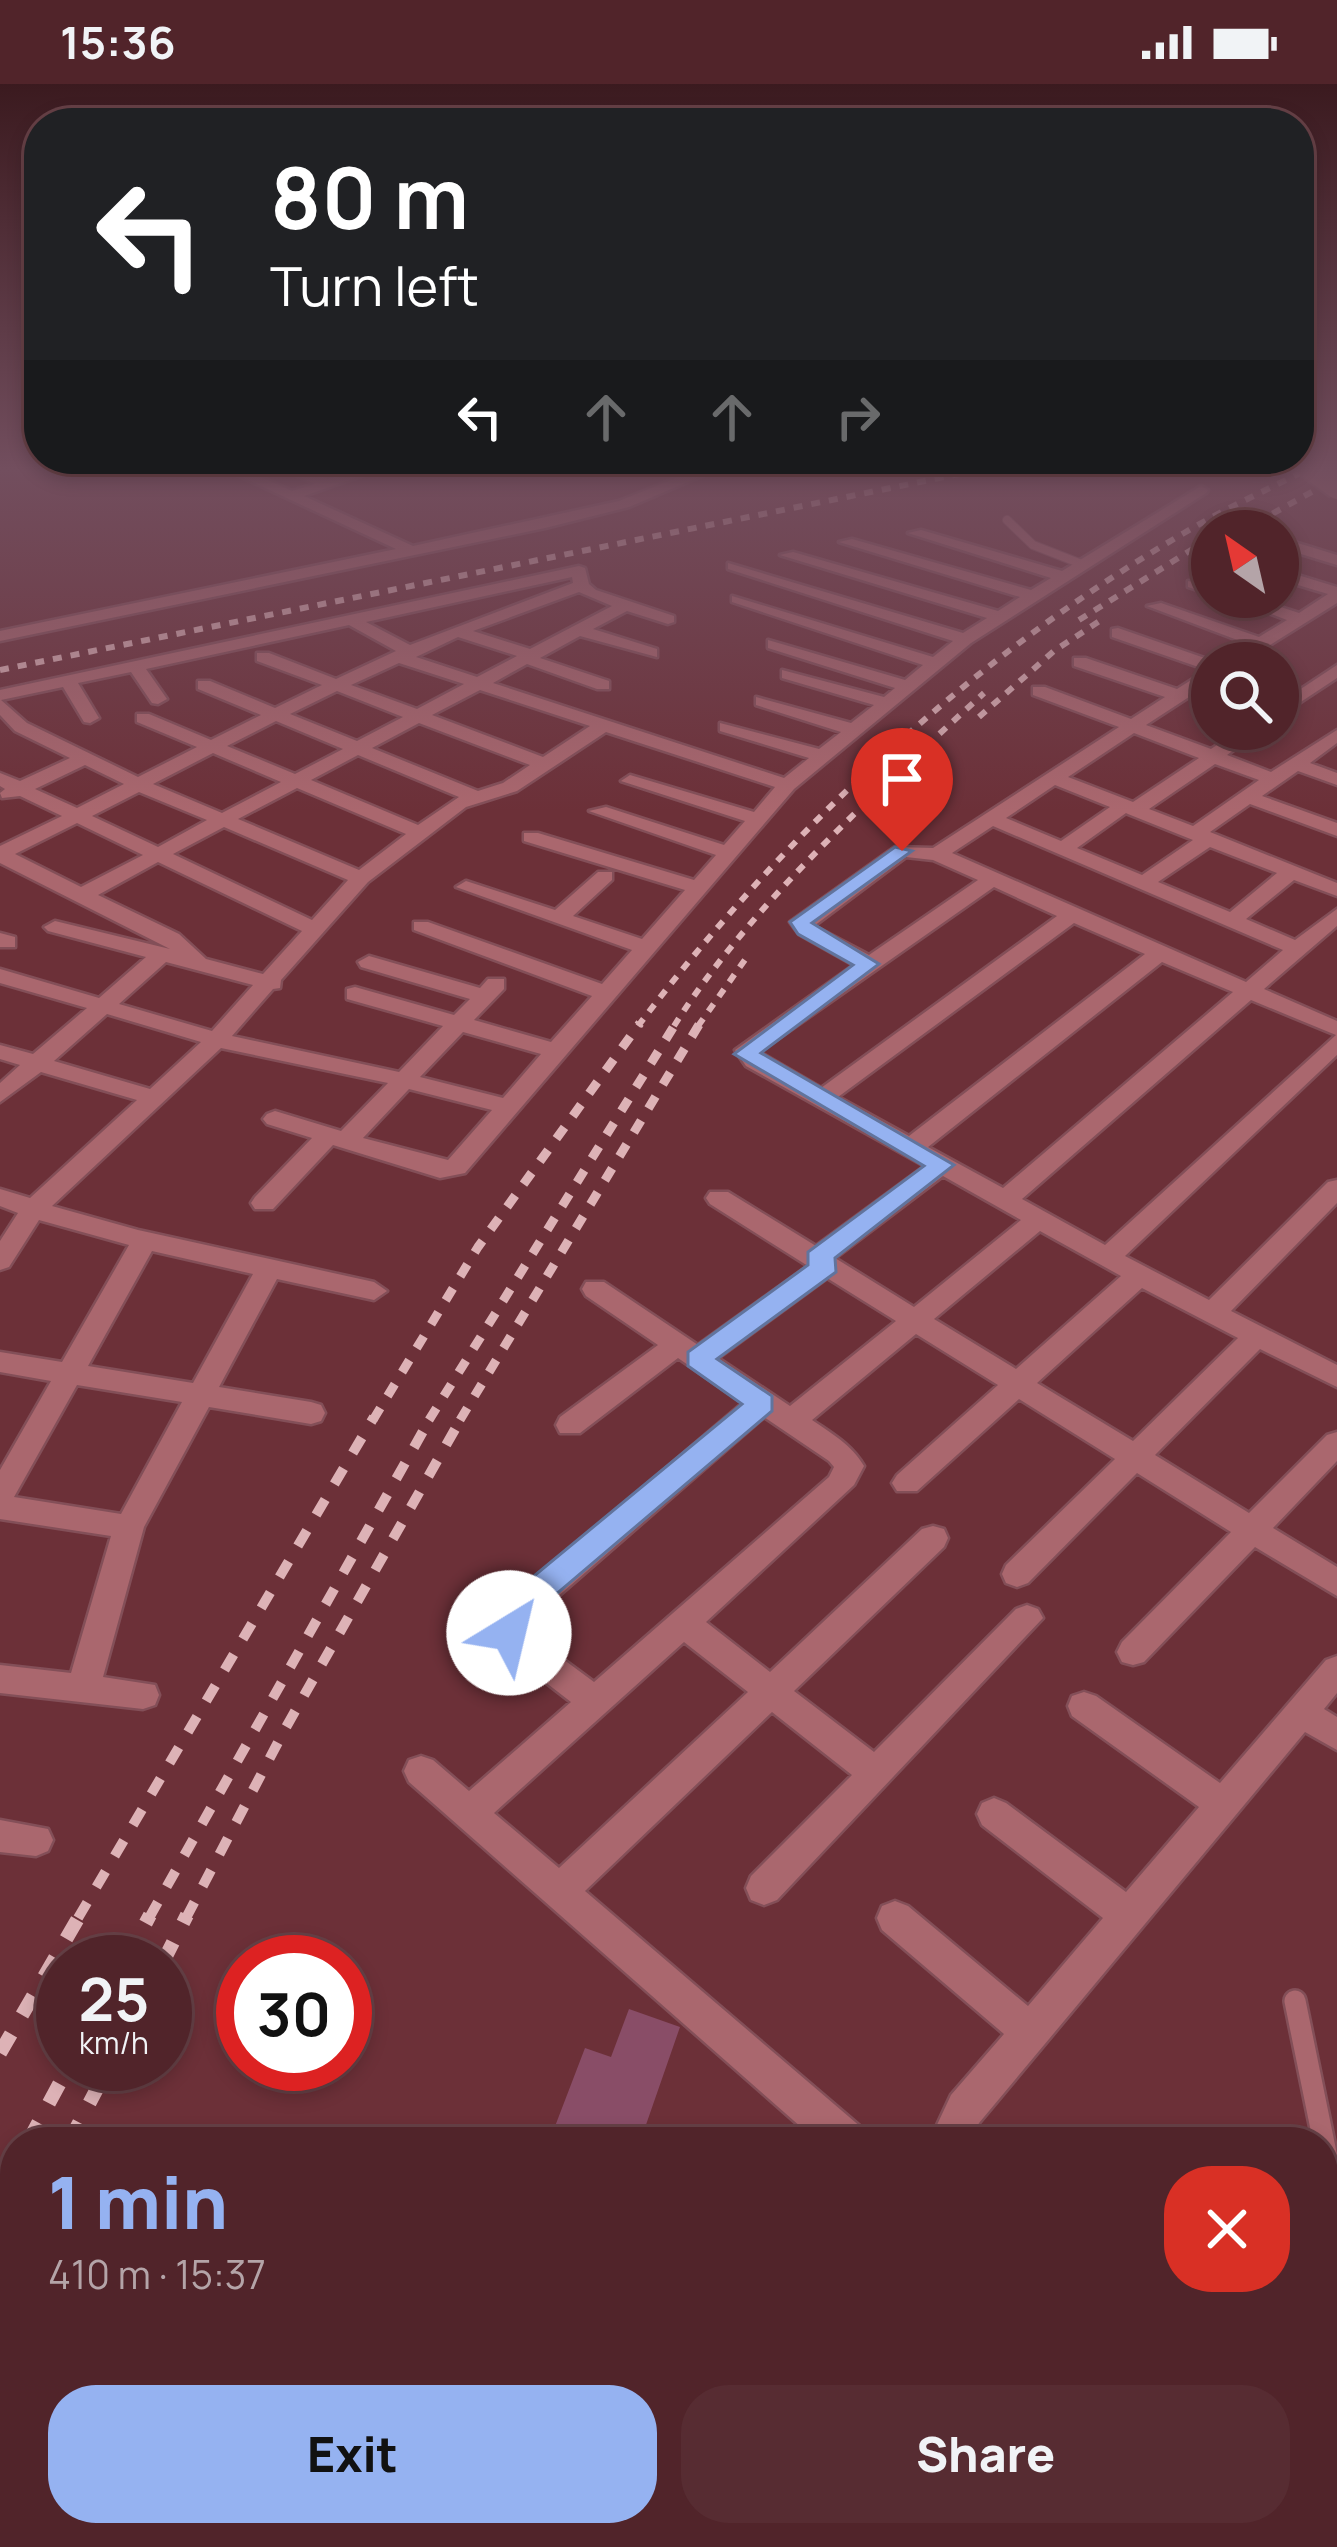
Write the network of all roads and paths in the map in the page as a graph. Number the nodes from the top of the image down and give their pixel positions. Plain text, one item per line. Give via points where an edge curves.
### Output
1 (265, 581) edge
2 (536, 581) edge
3 (580, 581) edge
4 (781, 581) edge
5 (877, 581) edge
6 (981, 581) edge
7 (1049, 581) edge
8 (1299, 581) edge
9 (580, 586) junction
10 (1337, 594) edge
11 (1029, 595) junction
12 (738, 599) dead end
13 (421, 605) junction
14 (626, 605) junction
15 (1155, 606) dead end
16 (514, 608) junction
17 (998, 616) junction
18 (1298, 618) edge
19 (668, 619) dead end
20 (1301, 619) junction
21 (351, 620) junction
22 (580, 629) junction
23 (463, 630) junction
24 (1118, 633) dead end
25 (0, 636) edge
26 (965, 639) junction
27 (1258, 642) edge
28 (1263, 642) edge
29 (773, 644) dead end
30 (201, 652) junction
31 (651, 653) dead end
32 (406, 655) junction
33 (263, 657) dead end
34 (528, 657) junction
35 (1080, 662) dead end
36 (1191, 662) edge
37 (934, 663) junction
38 (135, 666) junction
39 (1337, 670) edge
40 (788, 674) dead end
41 (68, 681) junction
42 (477, 684) junction
43 (603, 685) dead end
44 (1191, 685) edge
45 (340, 686) junction
46 (906, 686) junction
47 (1039, 691) dead end
48 (0, 695) edge
49 (1177, 695) junction
50 (1299, 697) edge
51 (158, 699) dead end
52 (762, 701) dead end
53 (886, 703) junction
54 (0, 705) edge
55 (418, 716) junction
56 (279, 717) junction
57 (90, 718) dead end
58 (143, 718) dead end
59 (1130, 725) junction
60 (601, 727) junction
61 (21, 728) junction
62 (727, 728) dead end
63 (854, 730) junction
64 (0, 735) edge
65 (1337, 735) edge
66 (216, 748) junction
67 (357, 749) junction
68 (1224, 750) edge
69 (822, 756) junction
70 (1214, 757) junction
71 (85, 758) junction
72 (1296, 764) junction
73 (546, 765) junction
74 (1052, 776) junction
75 (1274, 779) junction
76 (1337, 779) edge
77 (630, 781) dead end
78 (296, 782) junction
79 (787, 785) junction
80 (142, 786) junction
81 (7, 789) edge
82 (1248, 796) junction
83 (476, 797) junction
84 (1129, 808) junction
85 (599, 811) dead end
86 (77, 817) junction
87 (227, 818) junction
88 (990, 818) junction
89 (758, 819) junction
90 (1337, 830) edge
91 (417, 831) junction
92 (1202, 836) junction
93 (531, 837) dead end
94 (1064, 848) junction
95 (727, 852) junction
96 (937, 854) junction
97 (0, 855) edge
98 (157, 855) junction
99 (1292, 872) junction
100 (605, 876) dead end
101 (361, 878) junction
102 (991, 880) junction
103 (1145, 882) junction
104 (466, 887) dead end
105 (696, 887) junction
106 (1337, 890) edge
107 (82, 895) junction
108 (1072, 915) junction
109 (1337, 915) edge
110 (558, 918) junction
111 (1233, 920) junction
112 (422, 926) dead end
113 (55, 927) dead end
114 (314, 929) junction
115 (1305, 943) junction
116 (644, 947) junction
117 (1337, 947) edge
118 (1160, 952) junction
119 (163, 953) junction
120 (197, 962) junction
121 (369, 962) dead end
122 (868, 964) junction
123 (0, 976) edge
124 (272, 982) junction
125 (1250, 991) junction
126 (606, 993) junction
127 (355, 994) dead end
128 (103, 1006) junction
129 (461, 1020) junction
130 (1337, 1029) edge
131 (217, 1039) junction
132 (1337, 1042) edge
133 (557, 1051) junction
134 (0, 1052) edge
135 (38, 1064) junction
136 (404, 1080) junction
137 (0, 1095) edge
138 (152, 1097) junction
139 (822, 1098) junction
140 (511, 1107) junction
141 (275, 1120) dead end
142 (337, 1139) junction
143 (909, 1149) junction
144 (942, 1165) junction
145 (1337, 1188) edge
146 (0, 1197) edge
147 (719, 1198) dead end
148 (1007, 1198) junction
149 (264, 1203) dead end
150 (33, 1210) junction
151 (1040, 1218) junction
152 (144, 1242) junction
153 (1111, 1255) junction
154 (0, 1262) edge
155 (822, 1262) junction
156 (270, 1267) junction
157 (1139, 1275) junction
158 (595, 1289) dead end
159 (374, 1291) dead end
160 (1214, 1311) junction
161 (915, 1320) junction
162 (1258, 1334) junction
163 (687, 1352) junction
164 (0, 1363) edge
165 (1335, 1372) edge
166 (65, 1373) junction
167 (1020, 1388) junction
168 (200, 1395) junction
169 (762, 1403) junction
170 (311, 1413) dead end
171 (790, 1422) junction
172 (571, 1426) dead end
173 (1337, 1443) edge
174 (1134, 1458) junction
175 (907, 1483) dead end
176 (0, 1496) edge
177 (0, 1507) edge
178 (129, 1527) junction
179 (1254, 1532) junction
180 (933, 1538) dead end
181 (1017, 1574) dead end
182 (1337, 1583) edge
183 (1027, 1618) dead end
184 (683, 1623) junction
185 (1132, 1652) dead end
186 (1337, 1670) edge
187 (0, 1680) edge
188 (83, 1689) junction
189 (771, 1692) junction
190 (142, 1696) dead end
191 (596, 1702) junction
192 (1084, 1706) dead end
193 (1302, 1712) junction
194 (1337, 1735) edge
195 (421, 1771) dead end
196 (876, 1774) junction
197 (1224, 1805) junction
198 (469, 1813) junction
199 (994, 1814) dead end
200 (0, 1836) edge
201 (36, 1840) dead end
202 (764, 1888) dead end
203 (560, 1891) junction
204 (1130, 1917) junction
205 (895, 1918) dead end
206 (1295, 2001) dead end
207 (1032, 2034) junction
208 (831, 2127) edge
209 (957, 2127) edge
210 (1321, 2127) edge

1 - 25 street
2 - 13 street
3 - 9 street
4 - 26 street
5 - 17 street
6 - 11 street
7 - 11 street
8 - 10 street
9 - 14 street
9 - 16 street
10 - 20 street
11 - 17 street
12 - 37 street
13 - 21 street
13 - 23 street
14 - 19 street
14 - 22 street
15 - 27 street
16 - 22 street
16 - 23 street
17 - 26 street
18 - 20 street
20 - 28 street
21 - 30 street
21 - 32 street
22 - 31 street
22 - 34 street
23 - 32 street
23 - 34 street
24 - 36 street
26 - 37 street
29 - 46 street
30 - 38 street
30 - 56 street via 212,681
32 - 42 street
32 - 45 street
33 - 45 street
34 - 42 street
34 - 43 street
35 - 49 street
37 - 46 street
38 - 41 street
38 - 51 street
39 - 50 street
40 - 53 street
41 - 48 street
41 - 57 street
42 - 55 street
42 - 60 street
44 - 49 street
45 - 55 street
45 - 56 street
46 - 53 street
47 - 59 street
49 - 59 street
52 - 63 street
53 - 63 street
54 - 61 street
55 - 67 street
55 - 73 street
56 - 66 street
56 - 67 street
58 - 66 street
59 - 70 street
59 - 74 street
60 - 73 street
60 - 79 street
61 - 64 street
61 - 71 street
62 - 69 street
63 - 69 street
65 - 72 street
66 - 78 street
66 - 80 street
67 - 78 street
67 - 83 street
68 - 70 street
69 - 79 street
70 - 75 street
70 - 84 street
71 - 80 street
71 - 81 street
72 - 75 street
72 - 76 street
73 - 83 street
74 - 84 street
74 - 88 street
75 - 82 street
77 - 89 street
78 - 87 street
78 - 91 street
79 - 89 street
80 - 86 street
80 - 87 street
81 - 86 street
82 - 90 street
82 - 92 street
83 - 91 street
84 - 92 street
84 - 94 street
85 - 95 street
86 - 97 street
86 - 98 street
87 - 98 street
87 - 101 street
88 - 94 street
88 - 96 street
89 - 95 street
91 - 101 street
92 - 99 street
92 - 103 street
93 - 105 street
94 - 103 street
95 - 105 street
96 - 102 street
96 - 122 street via 902,851 801,922
97 - 107 street
98 - 107 street
98 - 114 street
99 - 106 street
99 - 111 street
100 - 110 street
101 - 114 street
102 - 108 street
102 - 122 street
103 - 111 street
104 - 110 street
105 - 116 street
107 - 120 street via 171,939
108 - 118 street
108 - 139 street
109 - 115 street
110 - 116 street
111 - 115 street
112 - 126 street
113 - 119 street
114 - 124 street
115 - 117 street
115 - 125 street
116 - 126 street
118 - 125 street
118 - 143 street
119 - 120 street
119 - 128 street
120 - 124 street
121 - 129 street via 490,990
122 - 139 street via 746,1051
123 - 128 street
124 - 131 street
125 - 130 street
125 - 148 street
126 - 133 street
127 - 129 street
128 - 131 street
128 - 135 street
129 - 133 street
129 - 136 street
131 - 136 street
131 - 138 street
132 - 153 street
133 - 140 street
134 - 135 street
135 - 137 street
135 - 138 street
136 - 140 street
136 - 142 street
138 - 150 street
139 - 143 street
140 - 142 street via 449,1170
141 - 142 street
142 - 149 street
143 - 144 street
144 - 148 street
144 - 155 street
145 - 160 street
146 - 150 street
147 - 155 street
148 - 151 street
150 - 152 street
150 - 154 street
151 - 153 street
151 - 161 street
152 - 156 street
152 - 166 street
153 - 157 street
155 - 161 street
155 - 163 street
156 - 159 street
156 - 168 street
157 - 160 street
157 - 167 street
158 - 163 street
160 - 162 street
161 - 167 street
161 - 171 street
162 - 165 street
162 - 174 street
163 - 169 street
163 - 172 street
164 - 166 street
166 - 168 street
166 - 176 street
167 - 174 street
167 - 175 street
168 - 170 street
168 - 178 street
169 - 171 street
169 - 191 street via 508,1621 516,1642
171 - 184 street via 846,1460 847,1475
173 - 179 street
174 - 179 street
174 - 181 street
177 - 178 street
178 - 188 street
179 - 182 street
179 - 185 street
180 - 189 street
183 - 196 street
184 - 189 street
184 - 191 street
186 - 193 street
187 - 188 street
188 - 190 street
189 - 196 street
189 - 203 street
191 - 198 street
192 - 197 street
193 - 194 street
193 - 197 street
195 - 198 street
196 - 202 street
197 - 204 street
198 - 203 street
199 - 204 street
200 - 201 street
203 - 208 street
204 - 207 street
205 - 207 street
206 - 210 lane
207 - 209 street

